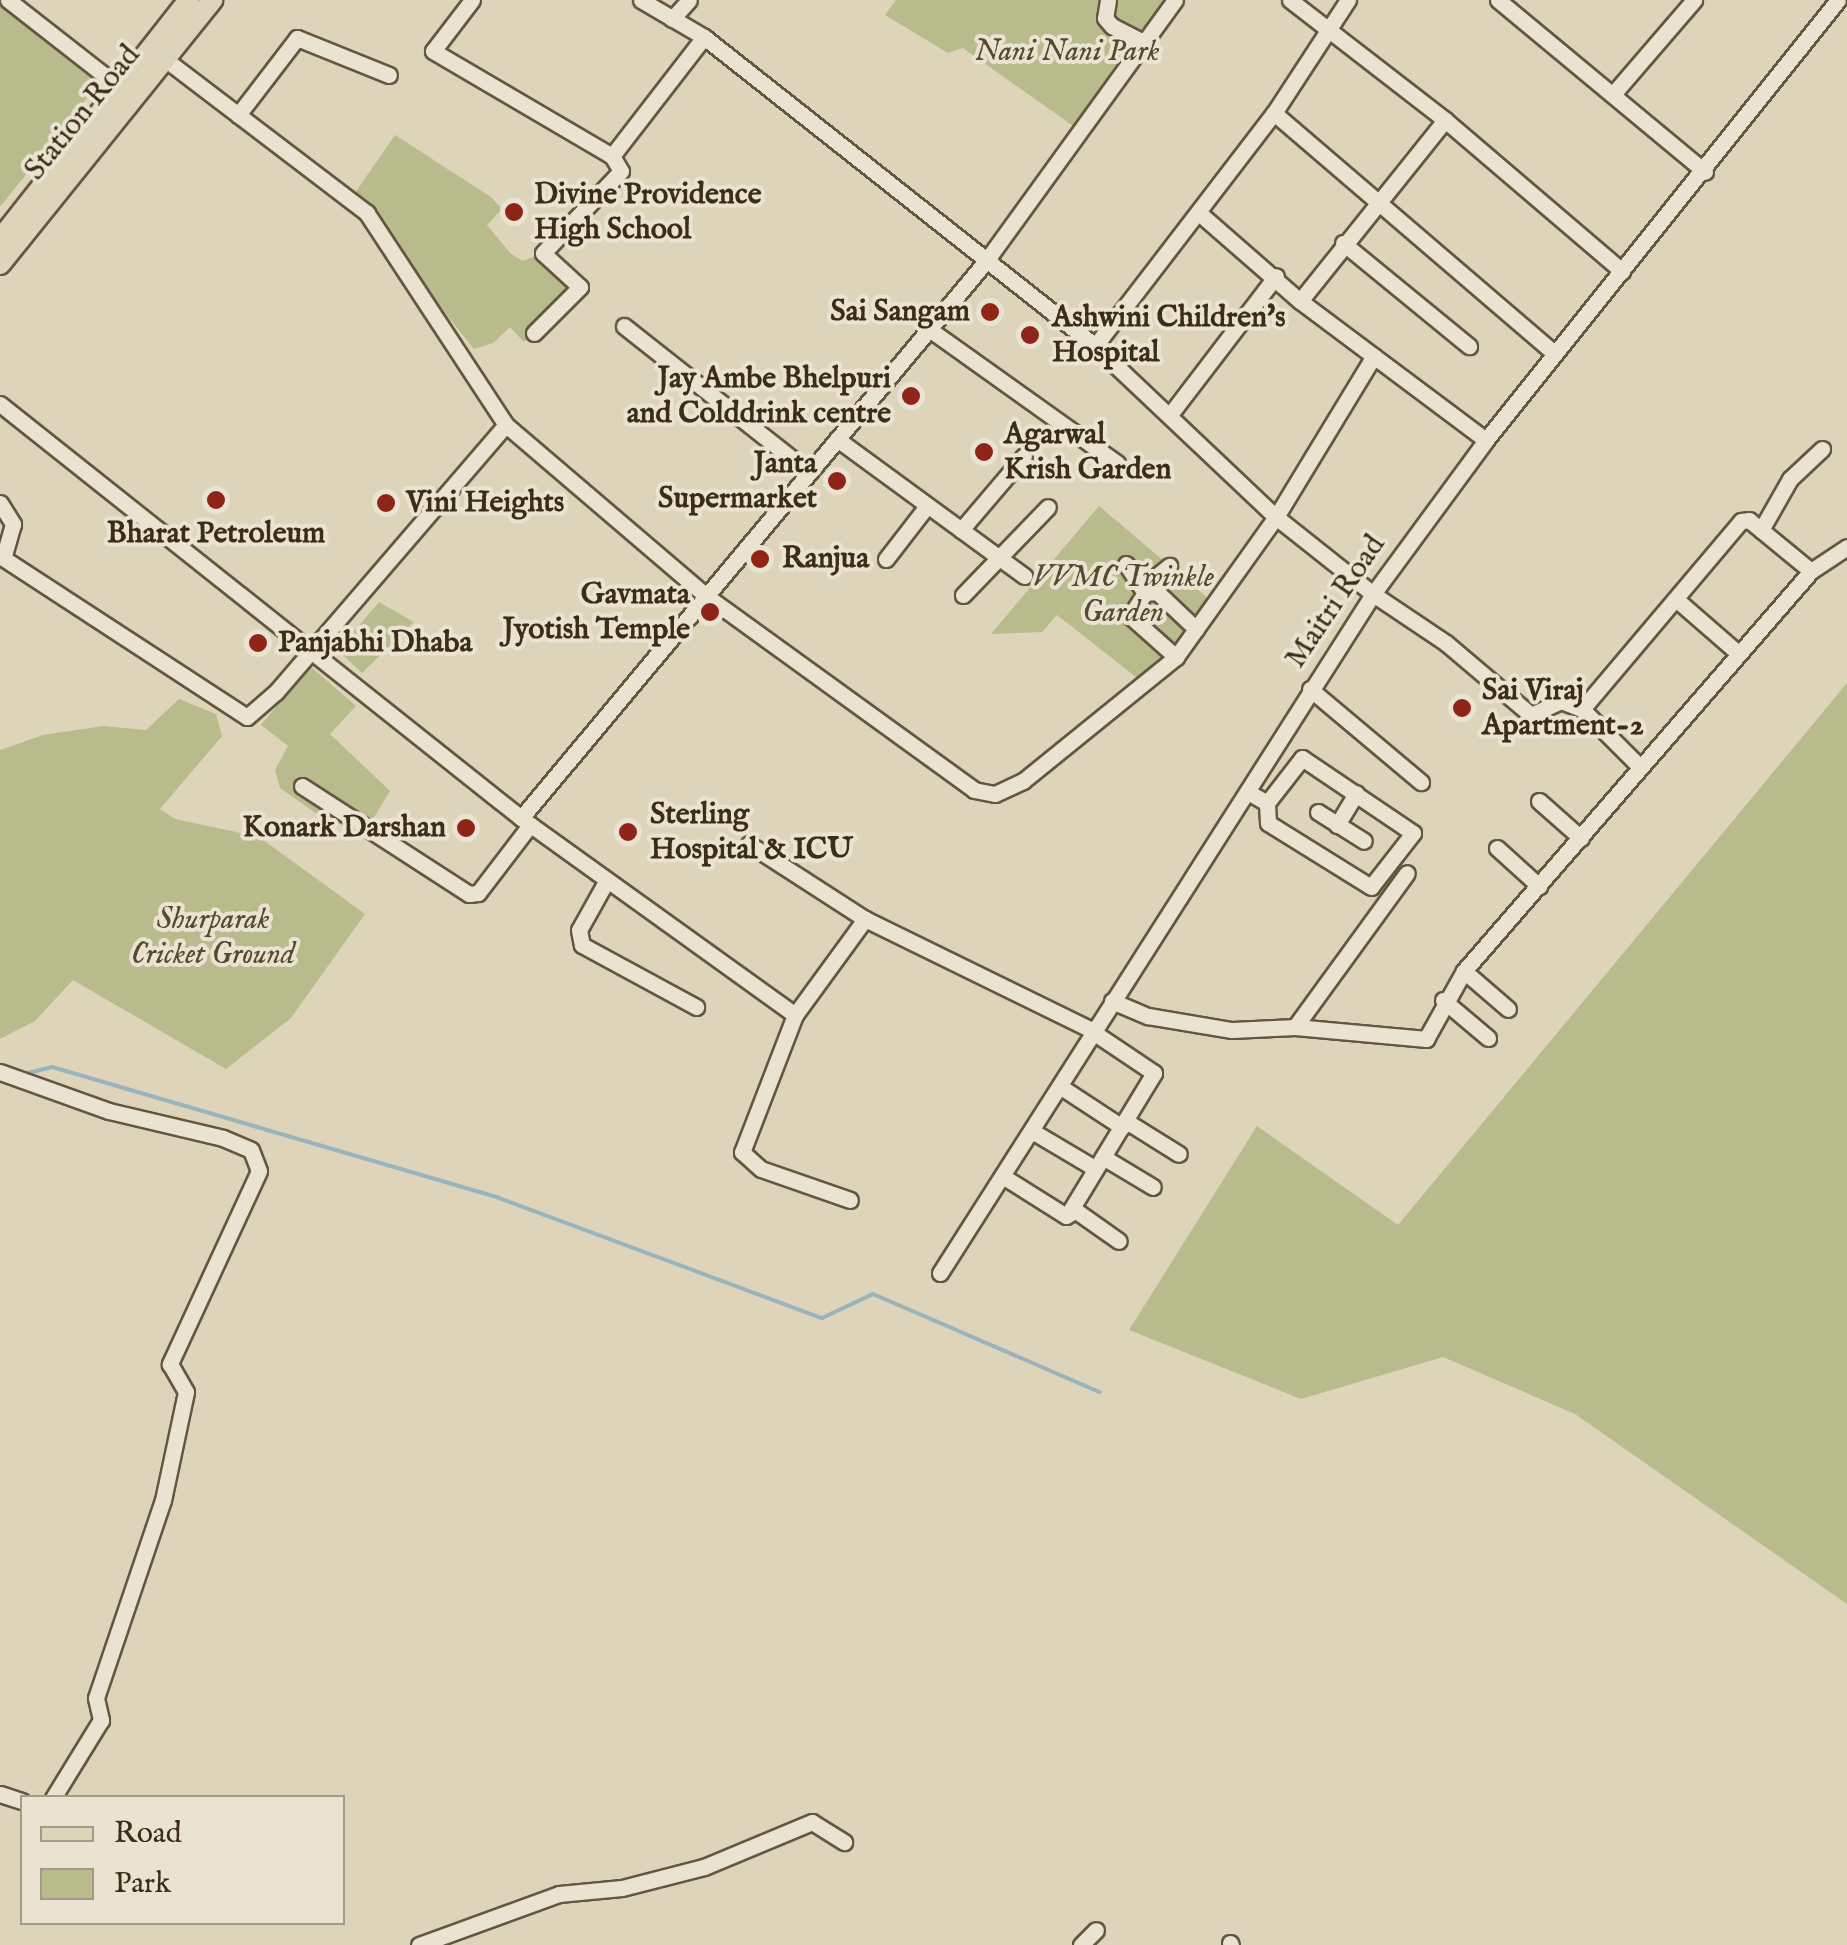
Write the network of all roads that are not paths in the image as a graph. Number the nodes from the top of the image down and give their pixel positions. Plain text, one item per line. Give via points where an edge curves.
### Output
1 (8, 0) edge
2 (189, 0) edge
3 (212, 0) edge
4 (472, 0) edge
5 (641, 0) edge
6 (690, 0) edge
7 (1108, 0) edge
8 (1175, 0) edge
9 (1290, 0) edge
10 (1348, 0) edge
11 (1498, 0) edge
12 (1694, 0) edge
13 (1838, 0) edge
14 (672, 20) junction
15 (1329, 30) junction
16 (704, 38) junction
17 (1144, 42) junction
18 (158, 54) junction
19 (389, 76) dead end
20 (126, 93) junction
21 (1614, 93) junction
22 (1274, 113) junction
23 (238, 115) junction
24 (1446, 120) junction
25 (612, 156) junction
26 (1705, 172) junction
27 (1374, 203) junction
28 (1199, 213) junction
29 (1343, 243) junction
30 (2, 253) edge
31 (986, 261) junction
32 (1622, 270) junction
33 (1276, 276) junction
34 (1300, 301) junction
35 (624, 326) dead end
36 (929, 329) junction
37 (534, 333) dead end
38 (1095, 346) junction
39 (1470, 346) dead end
40 (1555, 354) junction
41 (1374, 356) junction
42 (0, 404) edge
43 (1172, 412) junction
44 (506, 425) junction
45 (837, 439) junction
46 (1486, 440) junction
47 (1822, 449) dead end
48 (1024, 456) dead end
49 (1117, 463) dead end
50 (809, 472) junction
51 (0, 504) edge
52 (928, 506) junction
53 (1048, 507) dead end
54 (1276, 517) junction
55 (961, 530) junction
56 (1761, 530) junction
57 (1847, 547) edge
58 (999, 558) junction
59 (886, 559) dead end
60 (2, 560) edge
61 (1126, 564) dead end
62 (1170, 566) dead end
63 (1811, 571) junction
64 (1024, 576) dead end
65 (1150, 586) junction
66 (1373, 594) junction
67 (706, 595) junction
68 (963, 595) dead end
69 (1677, 600) junction
70 (1196, 629) junction
71 (309, 650) junction
72 (1738, 653) junction
73 (1176, 658) junction
74 (1310, 689) junction
75 (1582, 708) junction
76 (1639, 766) junction
77 (1421, 782) dead end
78 (302, 786) dead end
79 (1248, 792) junction
80 (1356, 792) junction
81 (1539, 800) dead end
82 (1267, 803) junction
83 (1318, 812) dead end
84 (526, 821) junction
85 (1337, 825) junction
86 (1581, 838) junction
87 (1364, 841) dead end
88 (749, 844) dead end
89 (1497, 848) dead end
90 (1406, 873) dead end
91 (607, 880) junction
92 (1539, 886) junction
93 (866, 919) junction
94 (1464, 971) junction
95 (1444, 1000) junction
96 (1112, 1001) junction
97 (696, 1007) dead end
98 (1508, 1009) dead end
99 (795, 1015) junction
100 (1295, 1027) junction
101 (1094, 1032) junction
102 (1488, 1038) dead end
103 (11, 1075) edge
104 (1060, 1087) junction
105 (1124, 1124) junction
106 (1032, 1130) junction
107 (1179, 1154) dead end
108 (1100, 1164) junction
109 (1004, 1177) junction
110 (1154, 1187) dead end
111 (850, 1200) dead end
112 (1073, 1212) junction
113 (1119, 1241) dead end
114 (940, 1273) dead end
115 (55, 1795) edge
116 (844, 1842) dead end
117 (1096, 1930) dead end
118 (419, 1945) edge
119 (1081, 1945) edge

1 - 20 street
2 - 18 main road, Station Road
3 - 18 main road, Station Road
4 - 25 street via 433,52
5 - 14 street
6 - 14 street
7 - 17 street via 1105,18
8 - 17 street
9 - 15 street
10 - 15 street
11 - 21 street
12 - 21 street
13 - 26 street, Maitri Road
14 - 16 street
15 - 22 street
15 - 24 street
16 - 25 street
16 - 31 street
17 - 31 street
18 - 20 main road, Station Road
18 - 23 street
19 - 23 street via 298,38
20 - 30 main road, Station Road
21 - 26 street
22 - 27 street
22 - 28 street
23 - 44 street via 367,213
24 - 27 street
24 - 32 street
25 - 37 street via 621,171 544,253 580,287
26 - 32 street, Maitri Road
27 - 29 street
27 - 40 street
28 - 33 street
28 - 38 street
29 - 34 street
29 - 39 street
31 - 36 street
31 - 38 street
32 - 40 street, Maitri Road
33 - 34 street
33 - 43 street
34 - 41 street
35 - 50 street
36 - 45 street
36 - 49 street
38 - 43 street
40 - 46 street, Maitri Road
41 - 46 street
41 - 54 street
42 - 71 street
43 - 54 street
44 - 67 street
44 - 71 street
45 - 50 street
45 - 52 street
46 - 66 street, Maitri Road
47 - 56 street via 1790,479
48 - 55 street
50 - 67 street
51 - 60 street via 13,524
52 - 55 street
52 - 59 street
53 - 58 street
54 - 66 street
54 - 70 street
55 - 58 street
56 - 63 street
56 - 69 street via 1742,521
57 - 63 street
58 - 64 street
58 - 68 street
60 - 71 street via 247,717
61 - 65 street
62 - 65 street
63 - 72 street
65 - 70 street
65 - 73 street via 1130,616
66 - 74 street, Maitri Road
66 - 75 street via 1537,716 1555,704
67 - 73 street via 974,790 995,794 1023,781
67 - 84 street
69 - 72 street
69 - 75 street
70 - 73 street
71 - 84 street
72 - 76 street
74 - 77 street
74 - 79 street, Maitri Road
75 - 76 street
76 - 86 street
78 - 84 street via 470,894 478,893
79 - 82 street
79 - 96 street, Maitri Road
80 - 82 street via 1302,758
80 - 82 street via 1413,833 1371,887 1268,823
80 - 85 street
81 - 86 street
83 - 85 street
84 - 91 street
85 - 87 street
86 - 92 street
88 - 93 street
89 - 92 street
90 - 100 street
91 - 97 street via 579,930 582,945
91 - 99 street
92 - 94 street
93 - 99 street
93 - 101 street
94 - 95 street
94 - 98 street
95 - 100 street via 1426,1039
95 - 102 street
96 - 100 street via 1148,1016 1232,1030
96 - 101 street, Maitri Road
99 - 111 street via 742,1152 761,1169
101 - 104 street, Maitri Road
101 - 105 street via 1154,1073
103 - 115 street via 109,1111 223,1138 251,1150 258,1171 170,1364 186,1392 163,1500 96,1698 101,1720
104 - 105 street
104 - 106 street, Maitri Road
105 - 107 street
105 - 108 street
106 - 108 street
106 - 109 street, Maitri Road
108 - 110 street
108 - 112 street
109 - 112 street via 1066,1216
109 - 114 street, Maitri Road
112 - 113 street
116 - 118 street via 812,1822 704,1867 559,1894
117 - 119 street

